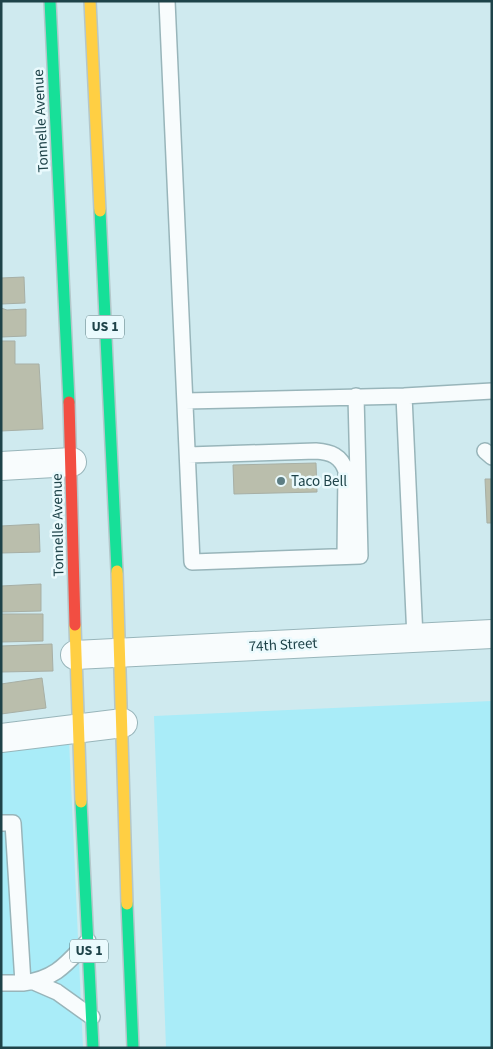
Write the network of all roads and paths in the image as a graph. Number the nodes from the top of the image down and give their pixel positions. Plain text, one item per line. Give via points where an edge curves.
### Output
1 (50, 1) edge
2 (90, 1) edge
3 (167, 1) edge
4 (492, 391) edge
5 (356, 396) junction
6 (404, 396) junction
7 (185, 401) junction
8 (188, 455) junction
9 (72, 462) junction
10 (1, 466) edge
11 (353, 556) junction
12 (492, 634) edge
13 (415, 638) junction
14 (120, 653) junction
15 (75, 655) junction
16 (123, 723) junction
17 (77, 728) junction
18 (1, 738) edge
19 (1, 823) edge
20 (88, 941) junction
21 (28, 982) junction
22 (1, 983) edge
23 (92, 1017) junction
24 (93, 1048) edge
25 (134, 1048) edge

1 - 9 main road, Tonnelle Avenue / US 1
2 - 14 main road, US 1
3 - 7 lane
4 - 6 lane
5 - 6 lane
5 - 7 lane
5 - 11 lane
6 - 13 lane
7 - 8 lane
8 - 11 lane via 316,451 334,454 346,471
8 - 11 lane via 192,562
9 - 10 street
9 - 15 main road, Tonnelle Avenue / US 1
12 - 13 street, 74th Street
13 - 14 street, 74th Street
14 - 15 street, 74th Street
14 - 16 main road, US 1
15 - 17 main road, Tonnelle Avenue / US 1
16 - 17 street
16 - 25 main road, US 1
17 - 18 street
17 - 20 main road, Tonnelle Avenue / US 1
19 - 21 lane via 13,823
20 - 21 lane via 61,970
20 - 23 main road, Tonnelle Avenue / US 1
21 - 22 lane
21 - 23 lane via 57,992
23 - 24 main road, Tonnelle Avenue / US 1

